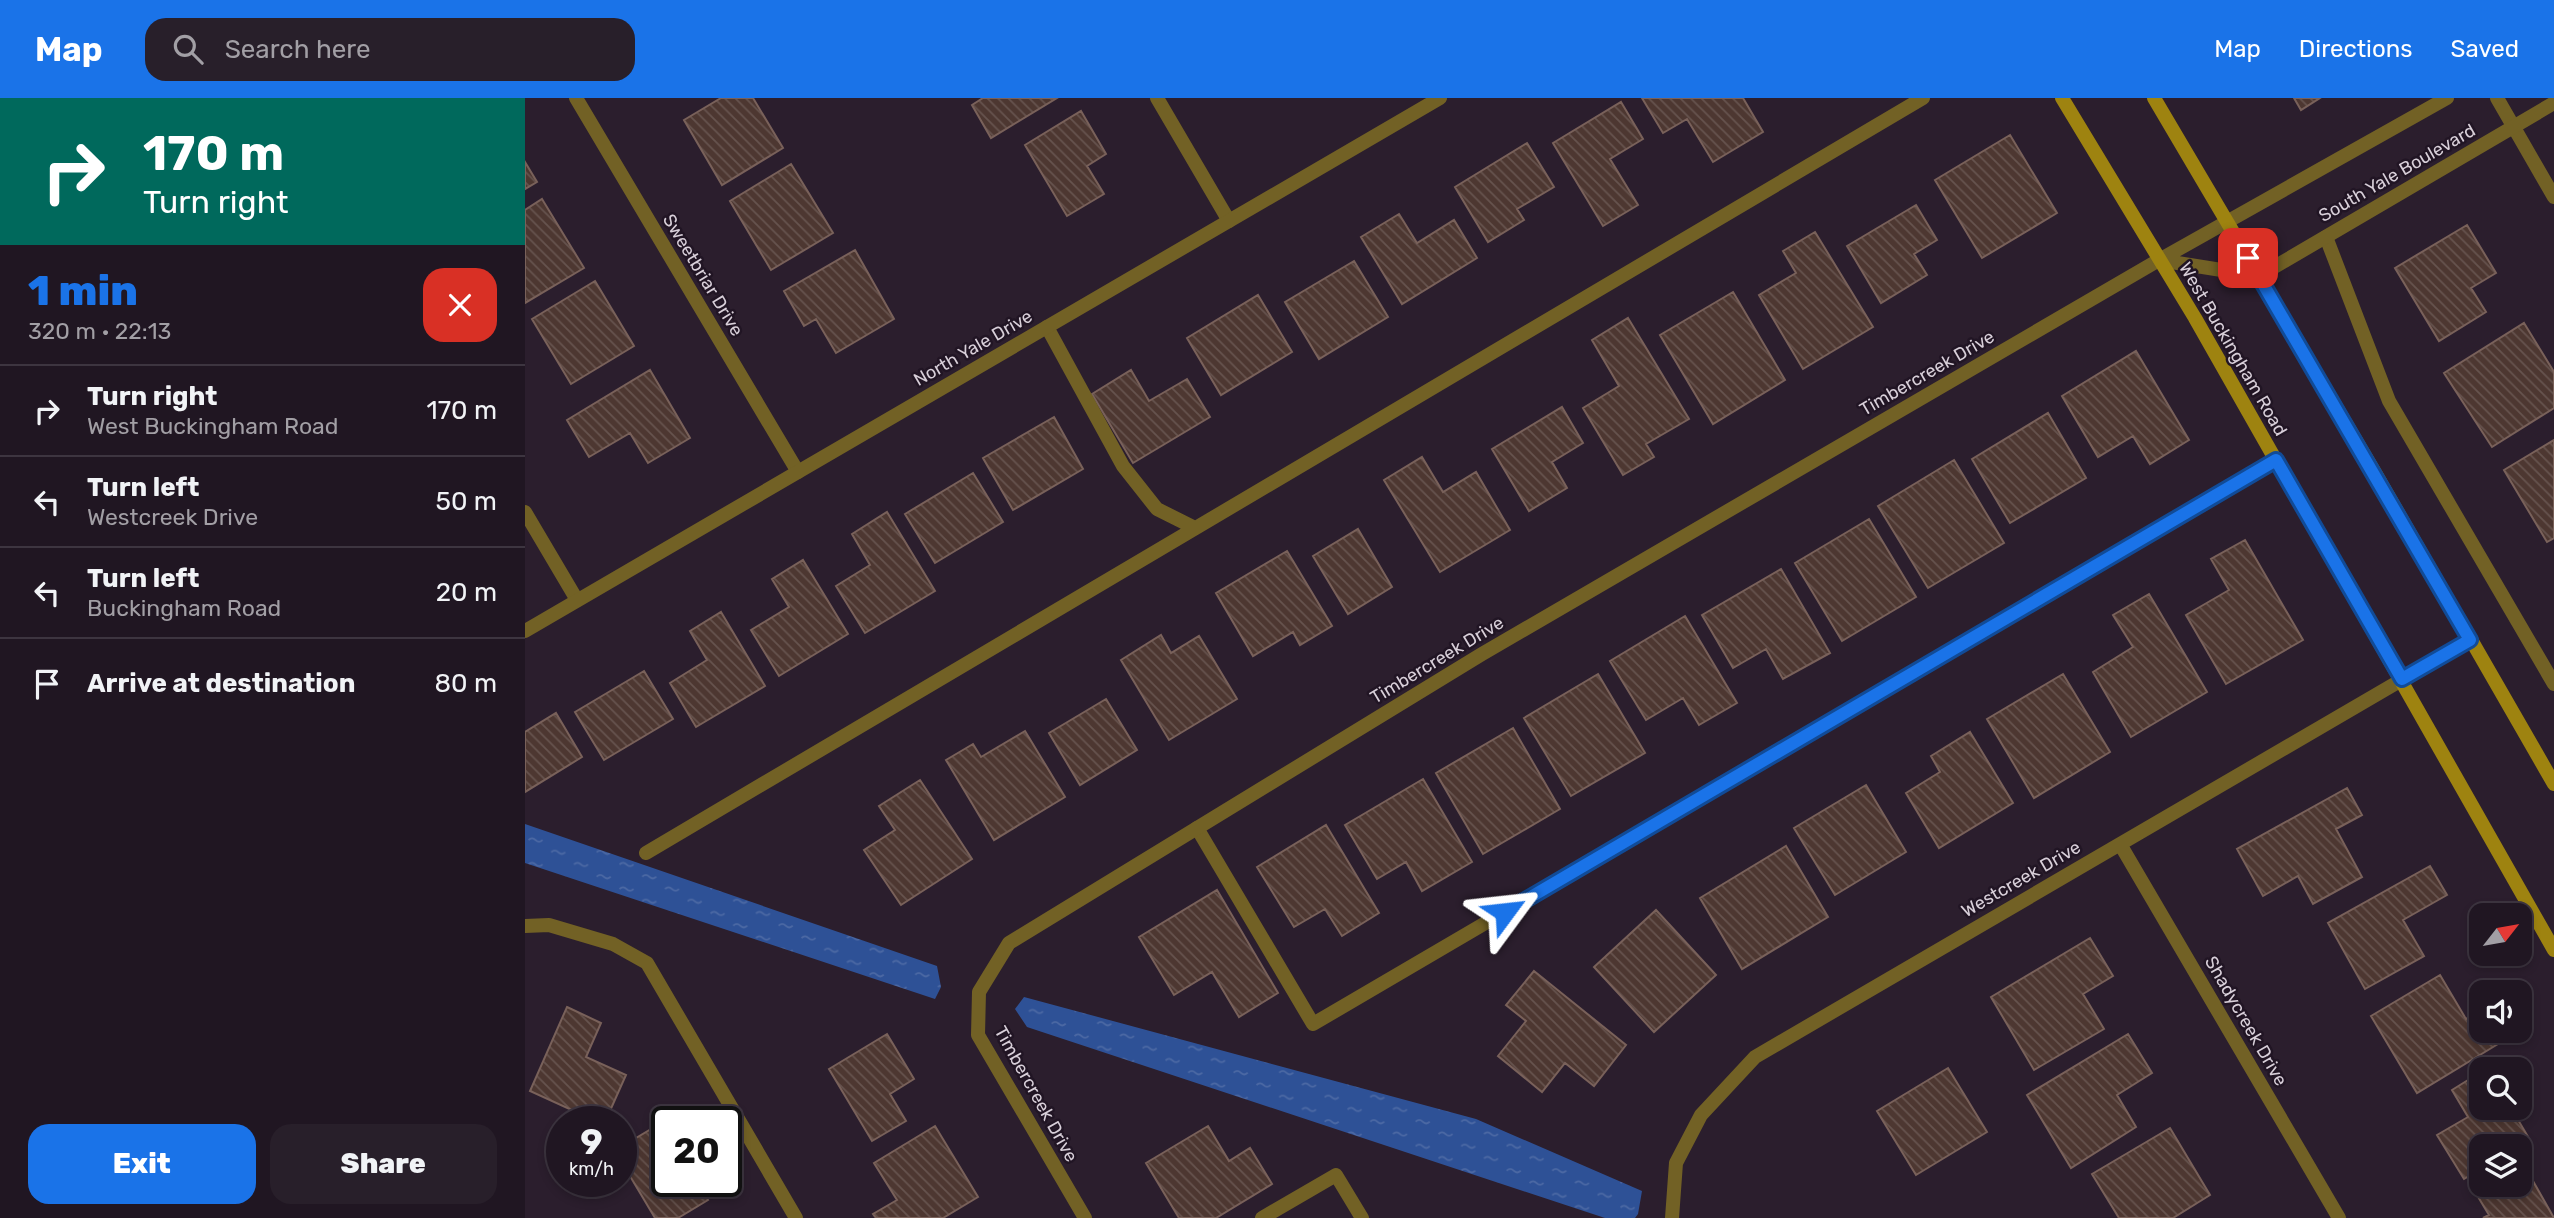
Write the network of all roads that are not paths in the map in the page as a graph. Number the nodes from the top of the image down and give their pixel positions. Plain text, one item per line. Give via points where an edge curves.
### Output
1 (576, 98) edge
2 (1157, 98) edge
3 (1440, 98) edge
4 (1923, 98) edge
5 (2062, 98) edge
6 (2154, 98) edge
7 (2447, 98) edge
8 (2497, 98) edge
9 (2554, 103) edge
10 (2512, 127) junction
11 (2554, 197) edge
12 (1229, 221) junction
13 (2227, 222) junction
14 (2326, 237) junction
15 (2159, 260) junction
16 (2259, 276) junction
17 (1047, 327) junction
18 (2276, 460) junction
19 (798, 472) junction
20 (525, 512) edge
21 (1195, 528) junction
22 (577, 600) junction
23 (525, 631) edge
24 (2470, 640) junction
25 (2402, 679) junction
26 (2554, 684) edge
27 (2554, 784) edge
28 (1198, 828) junction
29 (2120, 844) junction
30 (646, 853) dead end
31 (525, 926) edge
32 (2554, 950) edge
33 (796, 1218) edge
34 (1084, 1218) edge
35 (1262, 1218) edge
36 (1362, 1218) edge
37 (1672, 1218) edge
38 (2339, 1218) edge

1 - 19 street, Sweetbriar Drive
2 - 12 street
3 - 12 street, North Yale Drive
4 - 21 street
5 - 15 main road, West Buckingham Road
6 - 13 main road
7 - 13 street
8 - 10 street
9 - 10 street, South Yale Boulevard
10 - 11 street
10 - 14 street, South Yale Boulevard
12 - 17 street, North Yale Drive
13 - 15 street, Timbercreek Drive
13 - 16 main road
14 - 16 street, South Yale Boulevard
14 - 26 street via 2389,401
15 - 16 street
15 - 18 main road, West Buckingham Road
15 - 28 street, Timbercreek Drive via 1482,654
16 - 24 main road
17 - 19 street, North Yale Drive
17 - 21 street via 1123,466 1157,509
18 - 25 main road, West Buckingham Road
18 - 28 street via 1313,1024
19 - 22 street, North Yale Drive
20 - 22 street
21 - 30 street
22 - 23 street, North Yale Drive
24 - 25 street, Westcreek Drive
24 - 27 main road
25 - 29 street, Westcreek Drive
25 - 32 main road, West Buckingham Road
28 - 34 street, Timbercreek Drive via 1009,943 979,992 978,1035
29 - 37 street, Westcreek Drive via 1755,1056 1701,1115 1676,1163
29 - 38 street, Shadycreek Drive
31 - 33 street via 549,925 613,944 647,963
35 - 36 street via 1336,1175

